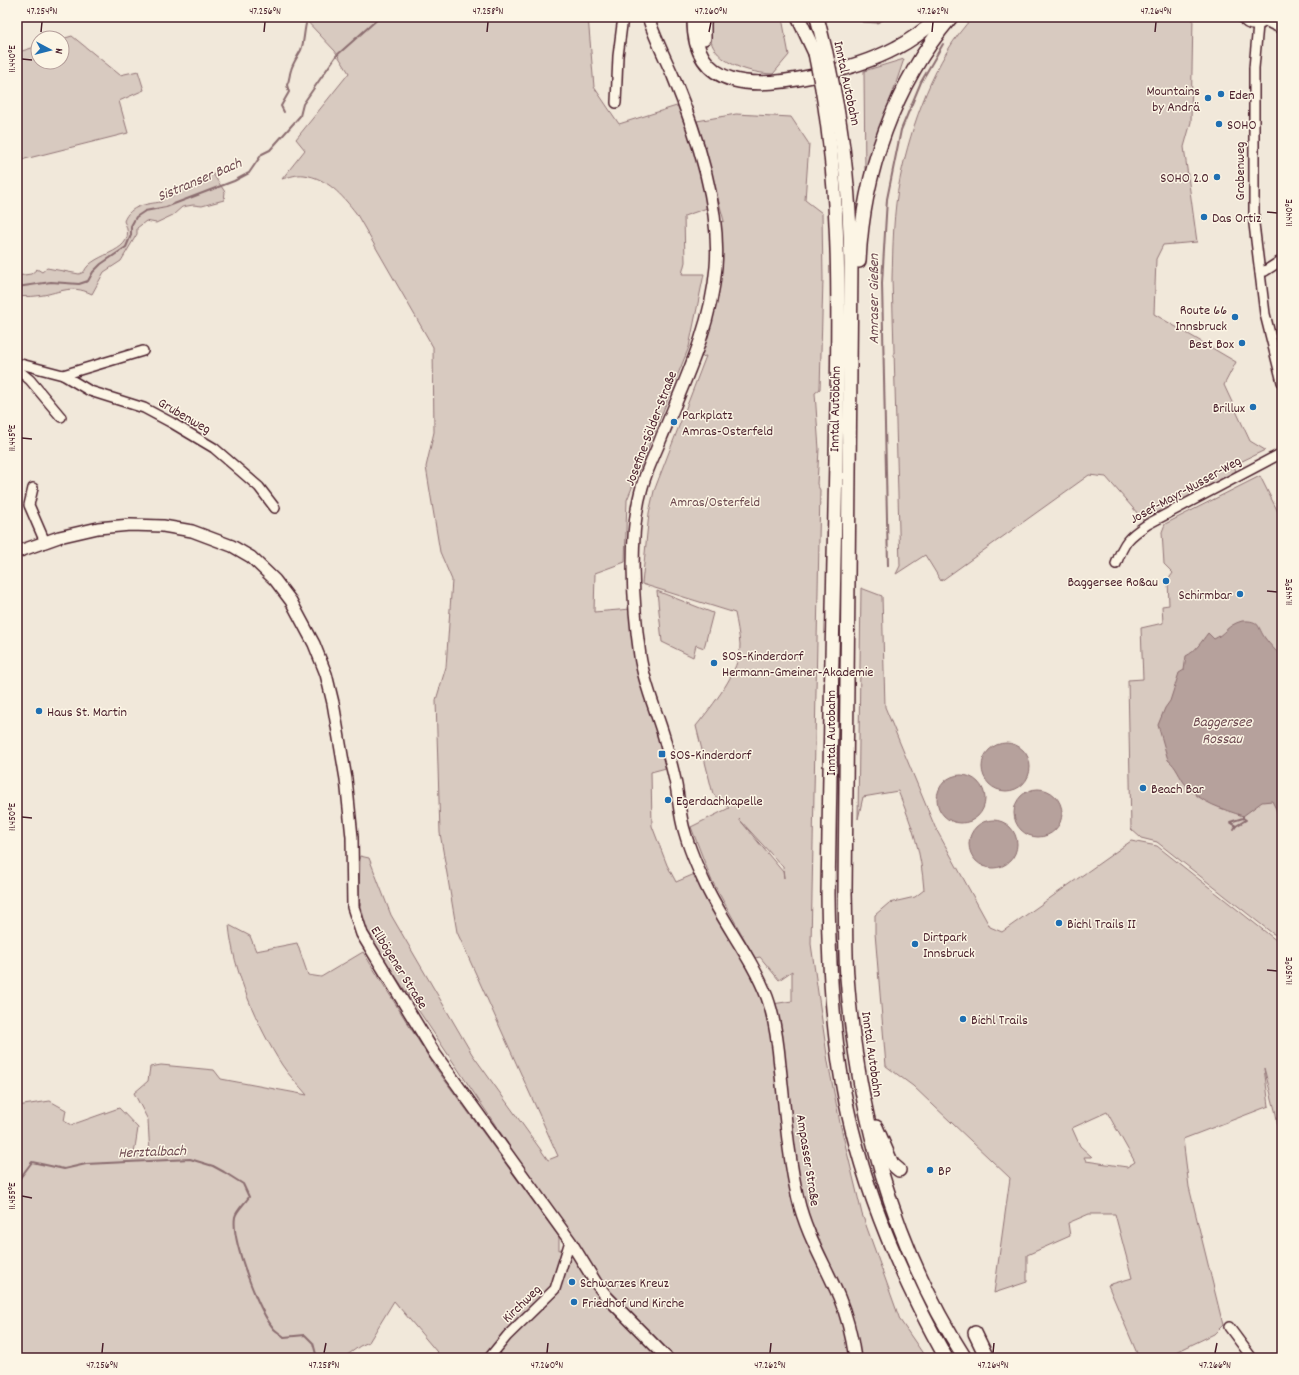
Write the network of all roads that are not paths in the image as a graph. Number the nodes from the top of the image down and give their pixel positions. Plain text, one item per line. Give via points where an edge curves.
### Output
1 (623, 17) edge
2 (648, 17) edge
3 (694, 17) edge
4 (704, 17) edge
5 (798, 17) edge
6 (805, 17) edge
7 (817, 17) edge
8 (932, 17) edge
9 (940, 17) edge
10 (951, 17) edge
11 (1242, 17) edge
12 (1274, 17) edge
13 (1260, 22) edge
14 (1282, 24) edge
15 (1282, 29) edge
16 (820, 53) junction
17 (828, 87) junction
18 (616, 103) dead end
19 (1258, 261) junction
20 (1280, 261) edge
21 (1260, 272) junction
22 (851, 298) junction
23 (143, 351) dead end
24 (17, 363) edge
25 (17, 369) edge
26 (63, 375) junction
27 (1282, 382) edge
28 (61, 417) dead end
29 (1282, 453) edge
30 (33, 488) dead end
31 (275, 508) dead end
32 (45, 542) junction
33 (17, 552) edge
34 (1116, 564) dead end
35 (762, 984) joint
36 (864, 1104) junction
37 (899, 1170) dead end
38 (570, 1241) junction
39 (1229, 1327) dead end
40 (975, 1333) dead end
41 (489, 1358) edge
42 (667, 1358) edge
43 (855, 1358) edge
44 (946, 1358) edge
45 (964, 1358) edge
46 (987, 1358) edge
47 (1252, 1358) edge

1 - 18 street
2 - 35 main road, Josefine-Sölder-Straße via 684,104 701,157 711,196 716,241 713,285 702,338 642,486 636,515 635,584 640,658 664,736 688,843 705,885
3 - 9 highway via 697,42 704,59 711,67 734,81 764,84 824,74 872,59 907,42
4 - 8 highway via 704,40 714,59 733,73 761,78 822,68 856,59 890,44
5 - 16 highway
6 - 16 highway, Inntal Autobahn
7 - 16 highway, Inntal Autobahn
10 - 22 highway via 925,52 906,85 882,141 866,197 858,278
11 - 13 street
12 - 14 street
13 - 15 street
13 - 19 street, Grabenweg via 1254,52 1253,200
16 - 17 highway, Inntal Autobahn, bridge
17 - 22 highway, Inntal Autobahn via 842,139 848,185
17 - 44 highway, Inntal Autobahn via 838,243 828,937 836,1033 843,1086 859,1156 880,1220 905,1282
19 - 20 street
19 - 21 street, Grabenweg
20 - 21 street
21 - 27 street, Grabenweg via 1265,314
22 - 36 highway, Inntal Autobahn via 845,892 847,976
23 - 26 street
24 - 26 street, Grubenweg
25 - 28 street via 30,380
26 - 31 street, Grubenweg via 97,394 144,408 200,439 259,487
29 - 34 street, Josef-Mayr-Nusser-Weg via 1130,536
30 - 32 street via 29,505
32 - 33 main road, Ellbögener Straße
32 - 38 main road, Ellbögener Straße via 87,530 115,526 163,526 215,538 251,557 276,580 291,601 320,659 337,721 352,837 352,896 358,927 435,1054
35 - 43 main road, Ampasser Straße via 772,1010 798,1200 814,1246 838,1295
36 - 37 highway via 873,1118 892,1164
36 - 45 highway, Inntal Autobahn via 876,1155 895,1216 922,1278
38 - 41 street, Kirchweg via 555,1289 507,1336
38 - 42 main road, Ellbögener Straße via 603,1292
39 - 47 street
40 - 46 highway

